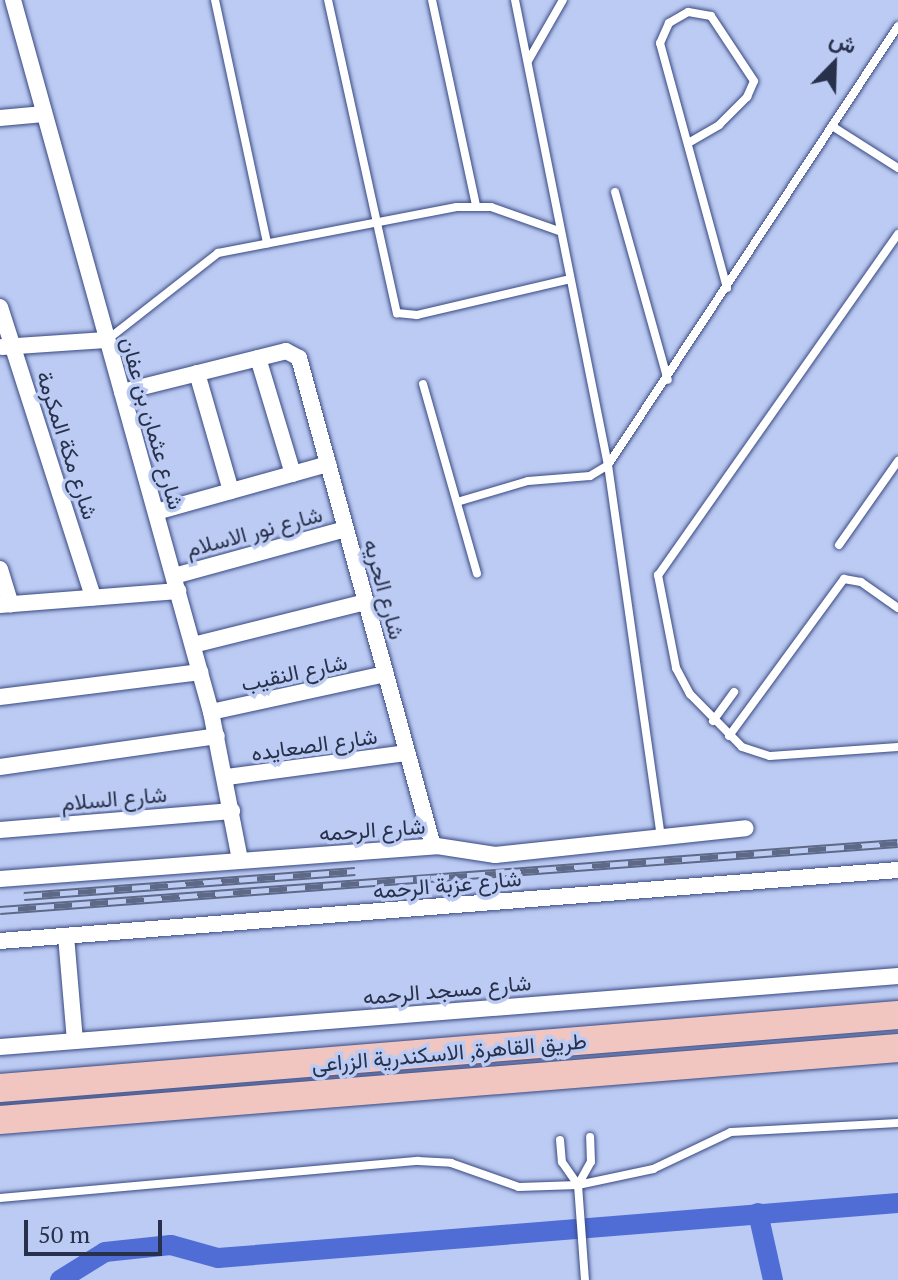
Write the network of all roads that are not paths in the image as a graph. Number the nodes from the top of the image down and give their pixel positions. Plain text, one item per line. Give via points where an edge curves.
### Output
1 (13, 0) edge
2 (215, 0) edge
3 (328, 0) edge
4 (432, 0) edge
5 (515, 0) edge
6 (563, 0) edge
7 (898, 26) edge
8 (528, 61) junction
9 (44, 114) junction
10 (0, 118) edge
11 (832, 126) junction
12 (690, 142) junction
13 (898, 168) edge
14 (615, 192) dead end
15 (476, 206) junction
16 (374, 223) junction
17 (559, 231) junction
18 (898, 234) edge
19 (267, 243) junction
20 (570, 279) junction
21 (727, 288) junction
22 (0, 307) edge
23 (106, 340) junction
24 (5, 347) edge
25 (258, 358) junction
26 (197, 373) junction
27 (668, 380) junction
28 (423, 384) dead end
29 (122, 392) junction
30 (898, 461) edge
31 (328, 464) junction
32 (608, 465) junction
33 (293, 474) junction
34 (231, 491) junction
35 (457, 502) junction
36 (156, 512) junction
37 (346, 529) junction
38 (839, 545) dead end
39 (0, 569) edge
40 (477, 573) dead end
41 (176, 583) junction
42 (93, 597) junction
43 (366, 602) junction
44 (5, 604) edge
45 (898, 608) edge
46 (193, 645) junction
47 (200, 672) junction
48 (386, 674) junction
49 (734, 692) dead end
50 (0, 697) edge
51 (211, 712) junction
52 (713, 721) junction
53 (217, 736) junction
54 (729, 736) junction
55 (898, 747) edge
56 (407, 753) junction
57 (0, 767) edge
58 (227, 777) junction
59 (232, 811) junction
60 (746, 828) dead end
61 (0, 830) edge
62 (661, 837) junction
63 (433, 846) junction
64 (240, 860) junction
65 (898, 870) edge
66 (0, 879) edge
67 (66, 936) junction
68 (0, 941) edge
69 (898, 976) edge
70 (898, 1015) edge
71 (75, 1041) junction
72 (0, 1047) edge
73 (898, 1048) edge
74 (0, 1088) edge
75 (0, 1120) edge
76 (898, 1123) edge
77 (590, 1137) dead end
78 (560, 1140) dead end
79 (578, 1185) junction
80 (0, 1198) edge
81 (585, 1280) edge

1 - 9 street, شارع عثمان بن عفان
2 - 19 lane
3 - 16 lane
4 - 15 lane
5 - 8 lane
6 - 8 lane
7 - 11 lane
8 - 17 lane
9 - 10 street
9 - 23 street, شارع عثمان بن عفان
11 - 13 lane
11 - 21 lane
12 - 12 lane via 660,43 669,23 688,12 711,16 754,81 747,97 719,125
12 - 21 lane
14 - 27 lane
15 - 16 lane
15 - 17 lane
16 - 19 lane
16 - 20 lane via 400,317
17 - 20 lane
18 - 52 lane via 658,575 676,668
19 - 23 lane via 204,259
20 - 32 lane
21 - 27 lane
22 - 24 street, شارع مكة المكرمة
23 - 24 street
23 - 29 street, شارع عثمان بن عفان
24 - 42 street, شارع مكة المكرمة
25 - 26 street
25 - 31 street, شارع الحريه via 286,351 300,362
25 - 33 street
26 - 29 street
26 - 34 street
27 - 32 lane
28 - 35 lane
29 - 36 street, شارع عثمان بن عفان
30 - 38 lane
31 - 33 street
31 - 37 street, شارع الحريه
32 - 35 lane via 590,476 528,481
32 - 62 lane
33 - 34 street
34 - 36 street
35 - 40 lane
36 - 41 street, شارع عثمان بن عفان
37 - 41 street, شارع نور الاسلام
37 - 43 street, شارع الحريه
39 - 44 street
41 - 42 street, شارع نور الاسلام
41 - 46 street, شارع عثمان بن عفان
42 - 44 street, شارع نور الاسلام
43 - 46 street
43 - 48 street, شارع الحريه
45 - 54 lane via 861,582 844,579
46 - 47 street, شارع عثمان بن عفان
47 - 50 street
47 - 51 street, شارع عثمان بن عفان
48 - 51 street, شارع النقيب
48 - 56 street, شارع الحريه
49 - 52 lane
51 - 53 street, شارع عثمان بن عفان
52 - 54 lane
53 - 57 street
53 - 58 street, شارع عثمان بن عفان
54 - 55 lane via 742,747 770,756
56 - 58 street, شارع الصعايده
56 - 63 street, شارع الحريه
58 - 59 street, شارع عثمان بن عفان
59 - 61 street, شارع السلام
59 - 64 street, شارع عثمان بن عفان
60 - 62 street, شارع الرحمه
62 - 63 street, شارع الرحمه via 487,855
63 - 64 street, شارع الرحمه
64 - 66 street, شارع الرحمه
65 - 67 street, شارع عزبة الرحمه
67 - 68 street, شارع عزبة الرحمه
67 - 71 street
69 - 71 street, شارع مسجد الرحمه
70 - 74 highway, طريق القاهرة, الاسكندرية الزراعى
71 - 72 street, شارع مسجد الرحمه
73 - 75 highway, طريق القاهرة, الاسكندرية الزراعى
76 - 79 lane via 731,1132 653,1169
77 - 79 lane via 591,1162
78 - 79 lane via 563,1166
79 - 80 lane via 519,1187 451,1163 418,1161
79 - 81 lane

